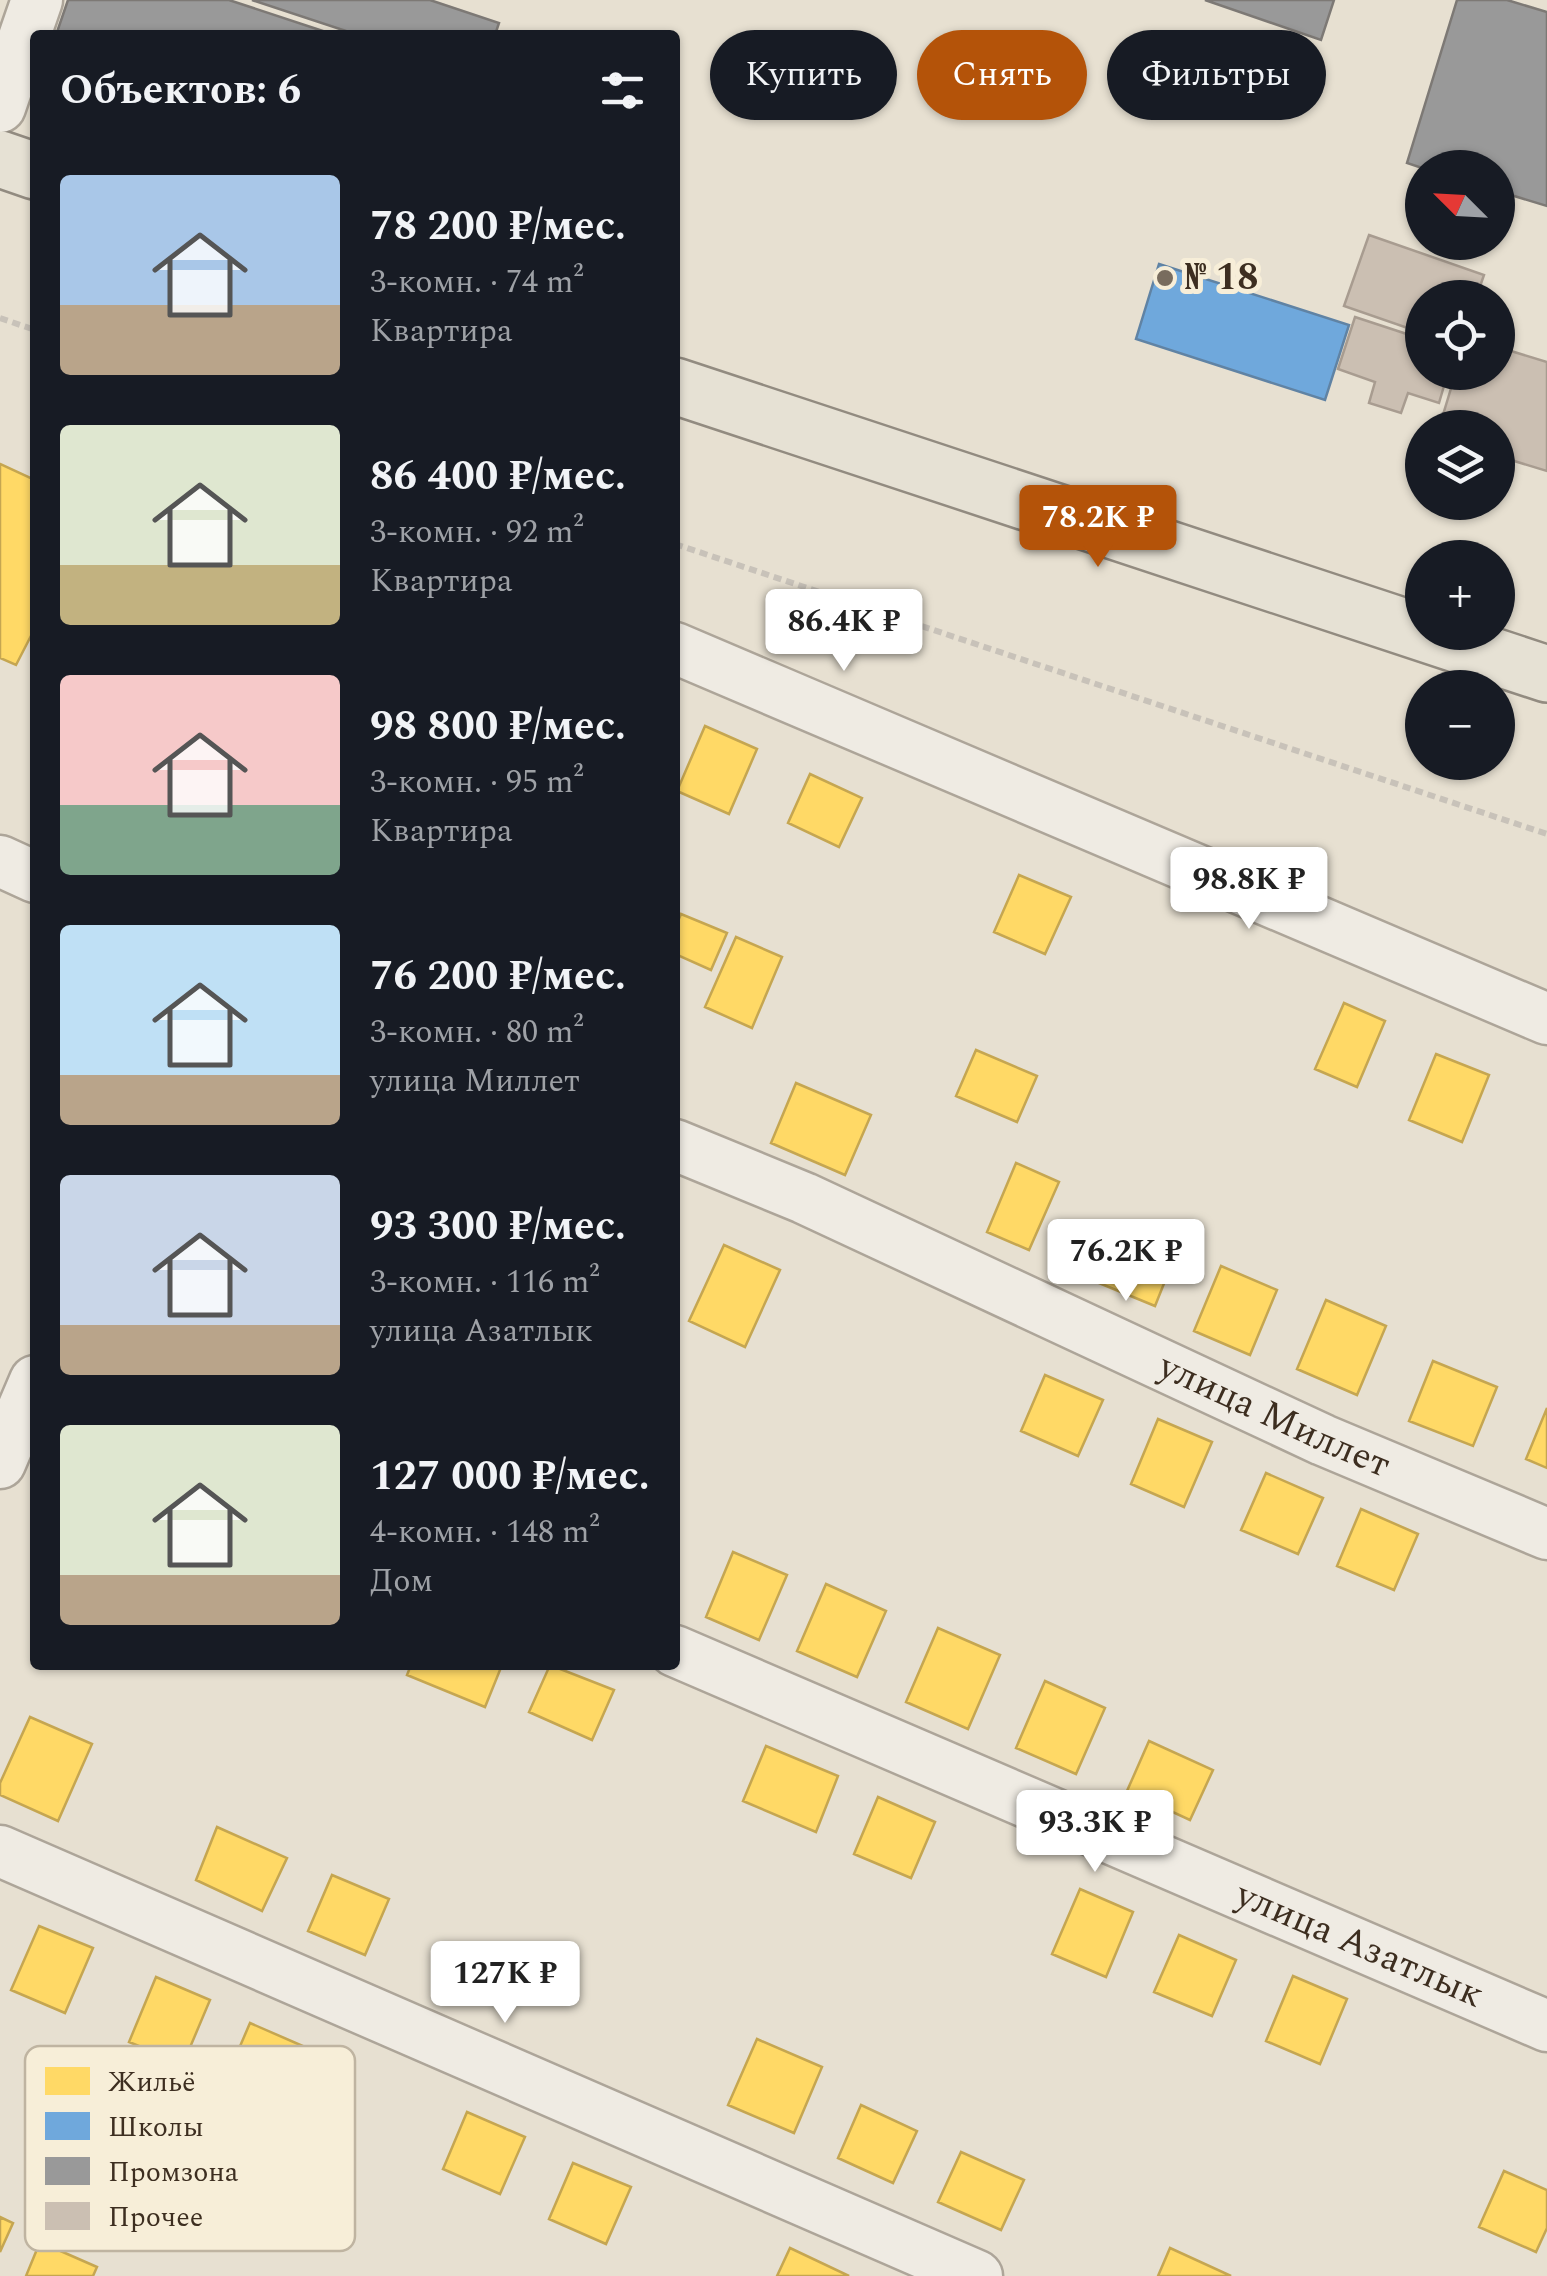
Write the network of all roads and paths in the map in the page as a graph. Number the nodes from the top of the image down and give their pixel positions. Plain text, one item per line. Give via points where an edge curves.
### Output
1 (37, 0) edge
2 (0, 107) edge
3 (0, 159) edge
4 (30, 168) edge
5 (0, 318) edge
6 (30, 328) edge
7 (680, 389) edge
8 (680, 546) edge
9 (680, 650) edge
10 (1547, 674) edge
11 (1547, 834) edge
12 (0, 861) edge
13 (30, 875) edge
14 (1547, 1019) edge
15 (680, 1148) edge
16 (30, 1394) edge
17 (0, 1463) edge
18 (1547, 1534) edge
19 (680, 1653) edge
20 (0, 1850) edge
21 (1547, 2026) edge
22 (977, 2276) edge

1 - 2 street
3 - 4 main road
5 - 6 path
7 - 10 main road
8 - 11 path
9 - 14 street
12 - 13 street
15 - 18 street, улица Миллет via 804,1198 1323,1440
16 - 17 street
19 - 21 street, улица Азатлык
20 - 22 street

